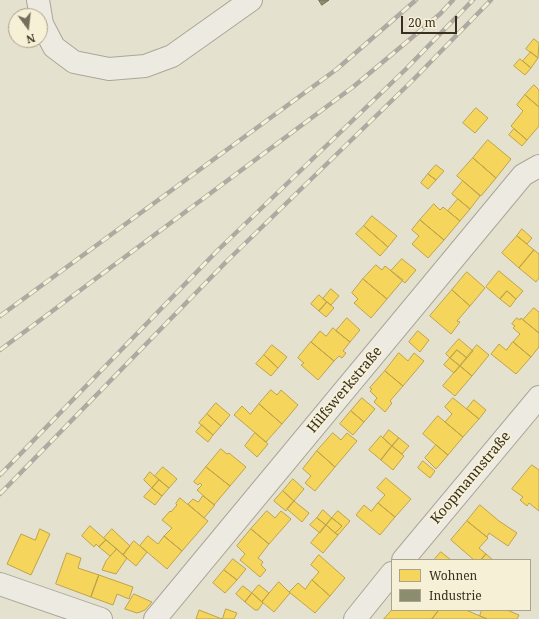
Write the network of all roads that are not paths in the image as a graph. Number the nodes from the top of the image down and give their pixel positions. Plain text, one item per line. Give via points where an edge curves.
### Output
1 (38, 0) edge
2 (251, 0) edge
3 (539, 166) edge
4 (539, 397) edge
5 (404, 559) edge
6 (391, 574) edge
7 (0, 584) edge
8 (101, 619) edge
9 (155, 619) edge
10 (355, 619) edge

1 - 2 street via 42,24 54,47 74,62 110,69 144,66 172,56
3 - 9 street, Hilfswerkstraße via 523,175
4 - 5 street, Koopmannstraße
6 - 10 street
7 - 8 street

